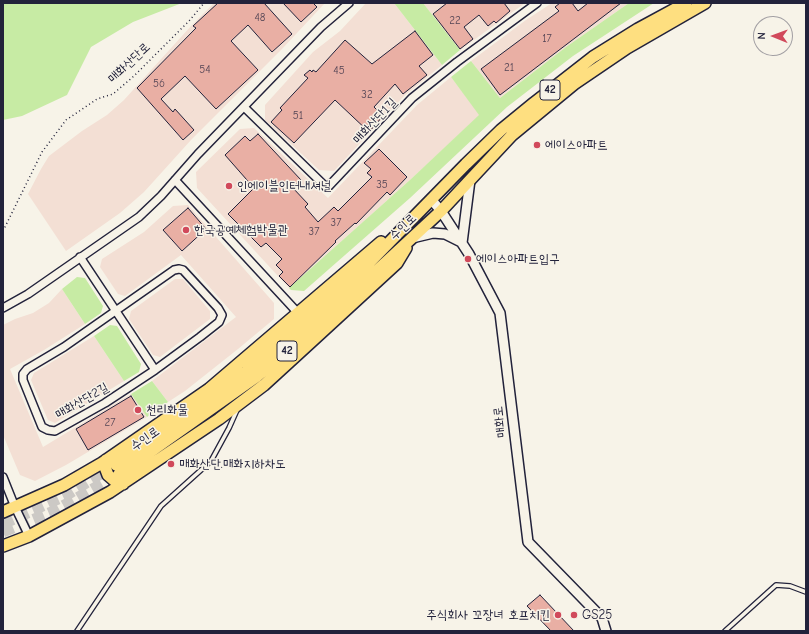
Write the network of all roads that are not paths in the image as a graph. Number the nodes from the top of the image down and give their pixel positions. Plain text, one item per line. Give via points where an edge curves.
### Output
1 (348, 3) edge
2 (536, 3) edge
3 (686, 3) edge
4 (705, 3) edge
5 (244, 107) junction
6 (175, 180) junction
7 (470, 180) junction
8 (431, 199) junction
9 (441, 211) junction
10 (401, 230) junction
11 (412, 238) junction
12 (462, 243) junction
13 (80, 257) junction
14 (3, 308) edge
15 (116, 310) junction
16 (298, 313) junction
17 (155, 370) junction
18 (240, 402) junction
19 (116, 470) junction
20 (3, 477) edge
21 (15, 507) junction
22 (3, 512) edge
23 (29, 536) junction
24 (3, 546) edge
25 (806, 592) edge
26 (77, 631) edge
27 (606, 631) edge
28 (725, 631) edge

1 - 5 street via 321,27
2 - 5 street, 매화산단1길 via 412,98 327,188
3 - 8 main road, 수인로 / 42 via 593,57 501,130
4 - 7 main road, 수인로 / 42 via 627,48 574,84 512,135
5 - 6 street
6 - 13 street via 139,217
6 - 16 street
7 - 9 main road, 수인로 / 42
7 - 12 street
8 - 9 street, 매화로
8 - 10 main road, 수인로 / 42
9 - 11 main road, 수인로 / 42
9 - 12 street, 매화로
10 - 16 main road via 381,242
10 - 19 main road, 수인로 / 42 via 337,294 246,372
11 - 12 street via 445,234
11 - 18 main road via 397,264 264,384
11 - 19 main road, 수인로 / 42 via 256,378
12 - 27 street, 매화로 via 500,313 528,542 602,618
13 - 14 street via 28,294
13 - 15 street
15 - 17 street
15 - 17 street, 매화산단2길 via 179,269 183,270 218,308 222,315 219,322
15 - 17 street, 매화산단2길 via 23,374 23,380 42,427 55,431 105,403
16 - 19 main road
18 - 19 main road via 219,419
18 - 26 lane via 211,461 161,506
19 - 21 main road via 64,485
19 - 23 main road via 110,492
20 - 21 street
21 - 22 main road
21 - 23 street
23 - 24 main road
25 - 28 lane via 790,586 776,585

